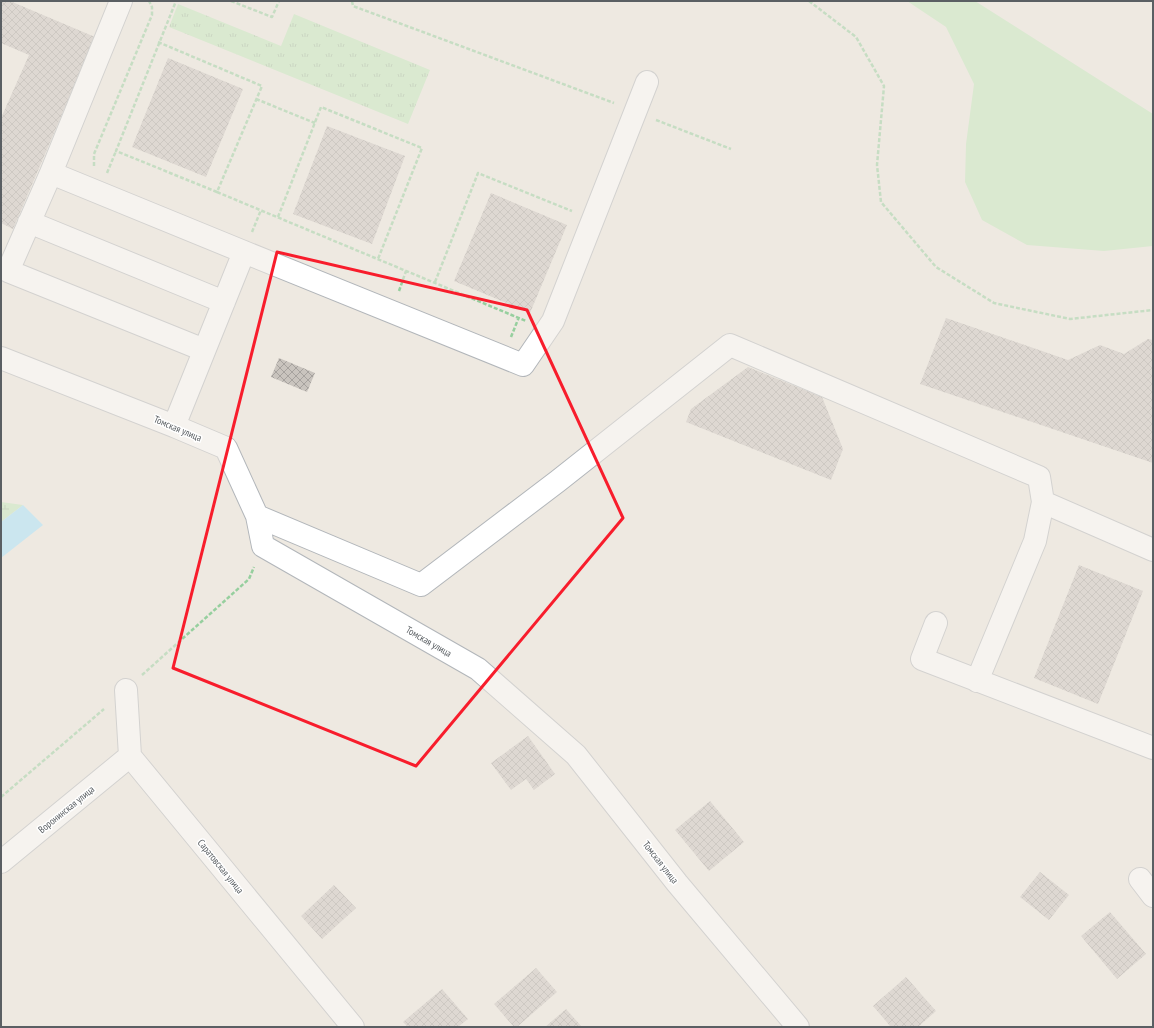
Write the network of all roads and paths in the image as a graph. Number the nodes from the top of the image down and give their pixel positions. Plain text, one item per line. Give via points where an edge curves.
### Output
1 (121, 1) edge
2 (149, 1) edge
3 (176, 1) edge
4 (231, 1) edge
5 (279, 1) edge
6 (352, 1) edge
7 (809, 1) edge
8 (158, 42) junction
9 (647, 82) dead end
10 (256, 99) junction
11 (636, 111) junction
12 (315, 123) junction
13 (731, 149) dead end
14 (95, 171) dead end
15 (51, 173) junction
16 (217, 192) junction
17 (578, 214) dead end
18 (278, 217) junction
19 (29, 222) junction
20 (244, 252) junction
21 (378, 259) junction
22 (5, 269) edge
23 (434, 282) junction
24 (224, 302) junction
25 (1153, 310) edge
26 (533, 323) dead end
27 (204, 350) junction
28 (1, 358) edge
29 (174, 426) junction
30 (1043, 502) junction
31 (256, 516) junction
32 (1153, 550) edge
33 (936, 623) dead end
34 (977, 681) junction
35 (126, 690) dead end
36 (1153, 748) edge
37 (130, 756) junction
38 (1, 862) edge
39 (353, 1027) edge
40 (798, 1027) edge

1 - 15 street
2 - 14 path via 152,15 94,154
3 - 8 path
4 - 5 path via 272,17
6 - 11 path via 353,6
7 - 25 path via 856,37 884,86 877,165 881,202 936,267 994,303 1070,319
8 - 10 path via 262,86
8 - 16 path via 116,151
9 - 11 street
10 - 12 path
10 - 16 path
11 - 13 path
11 - 20 street via 553,321 523,365
12 - 18 path
12 - 21 path via 321,107 422,148
15 - 19 street
15 - 20 street
16 - 18 path
17 - 23 path via 478,173
18 - 21 path
19 - 22 street
19 - 24 street
20 - 24 street
21 - 23 path
22 - 27 street
23 - 26 path
24 - 27 street
27 - 29 street
28 - 29 street, Томская улица
29 - 31 street, Томская улица via 226,448
30 - 31 street via 1039,477 730,345 421,585
30 - 32 street
30 - 34 street via 1035,541
31 - 40 street, Томская улица via 263,546 478,669 576,755 677,883
33 - 34 street via 922,659
34 - 36 street
35 - 37 street
37 - 38 street, Воронинская улица
37 - 39 street, Саратовская улица

